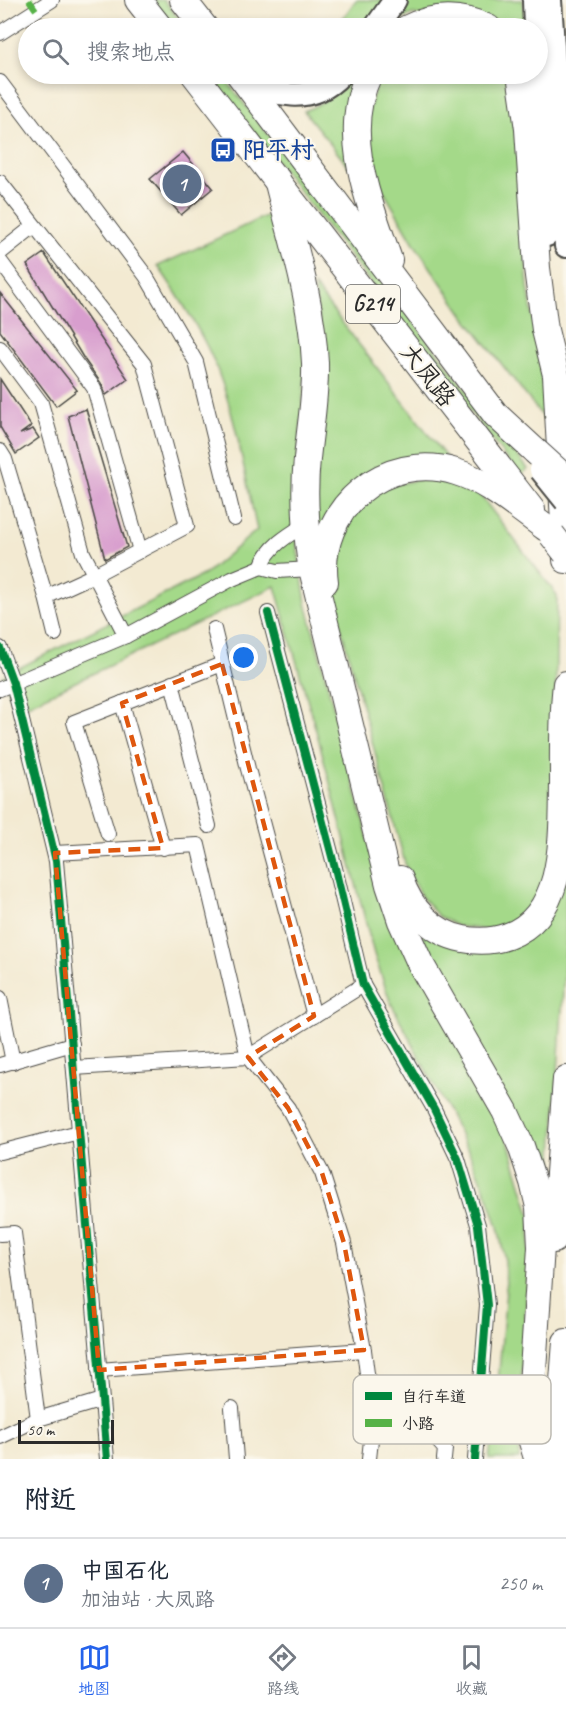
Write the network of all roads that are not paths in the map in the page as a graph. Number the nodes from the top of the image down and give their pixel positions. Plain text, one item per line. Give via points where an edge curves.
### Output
1 (52, 0) edge
2 (138, 0) edge
3 (183, 0) edge
4 (395, 0) edge
5 (534, 0) edge
6 (550, 0) edge
7 (24, 18) edge
8 (152, 18) edge
9 (197, 18) edge
10 (382, 18) edge
11 (535, 18) edge
12 (18, 22) edge
13 (0, 33) edge
14 (0, 82) edge
15 (202, 84) edge
16 (248, 84) edge
17 (256, 84) edge
18 (328, 84) edge
19 (365, 84) edge
20 (521, 84) edge
21 (538, 84) edge
22 (277, 179) junction
23 (0, 182) edge
24 (33, 226) junction
25 (566, 246) edge
26 (0, 253) edge
27 (0, 261) edge
28 (396, 280) junction
29 (0, 348) edge
30 (556, 375) junction
31 (0, 452) edge
32 (538, 461) junction
33 (566, 479) edge
34 (566, 501) edge
35 (234, 519) dead end
36 (306, 524) junction
37 (555, 538) edge
38 (140, 551) junction
39 (566, 560) edge
40 (261, 567) junction
41 (311, 569) junction
42 (94, 575) junction
43 (46, 597) junction
44 (268, 613) dead end
45 (214, 629) dead end
46 (55, 634) dead end
47 (126, 636) junction
48 (0, 648) edge
49 (222, 664) junction
50 (172, 683) junction
51 (566, 684) edge
52 (6, 686) edge
53 (122, 703) junction
54 (209, 826) dead end
55 (108, 834) dead end
56 (163, 848) junction
57 (55, 853) junction
58 (363, 985) junction
59 (0, 999) edge
60 (314, 1016) junction
61 (72, 1044) junction
62 (248, 1057) junction
63 (6, 1063) edge
64 (74, 1068) junction
65 (566, 1079) edge
66 (79, 1132) junction
67 (0, 1152) edge
68 (0, 1234) edge
69 (566, 1342) edge
70 (364, 1350) junction
71 (565, 1362) edge
72 (99, 1370) junction
73 (367, 1375) edge
74 (482, 1375) edge
75 (533, 1375) edge
76 (549, 1375) edge
77 (102, 1400) junction
78 (232, 1407) dead end
79 (38, 1419) junction
80 (551, 1427) edge
81 (0, 1437) edge
82 (371, 1444) edge
83 (441, 1444) edge
84 (476, 1444) edge
85 (536, 1444) edge
86 (545, 1444) edge
87 (547, 1444) edge
88 (107, 1459) edge
89 (236, 1459) edge
90 (369, 1459) edge
91 (444, 1459) edge
92 (475, 1459) edge
93 (544, 1459) edge

1 - 7 street
2 - 8 highway
3 - 9 highway
4 - 10 main road
5 - 11 main road
6 - 25 main road
12 - 13 street
14 - 35 street via 146,276 196,362
15 - 22 highway, 大凤路 / G214
16 - 28 highway, 大凤路 / G214
17 - 18 main road via 295,96
19 - 28 highway via 357,114 358,152
20 - 30 highway via 538,278
21 - 30 main road
22 - 36 highway via 301,270 313,340
22 - 37 highway, 大凤路 / G214
23 - 24 street
24 - 26 street
24 - 38 street via 144,364 187,526
27 - 38 street via 93,388
28 - 32 highway, 大凤路 / G214 via 495,415
29 - 42 street via 42,403 83,553
30 - 39 highway
31 - 43 street
32 - 33 highway, 大凤路, bridge
32 - 34 main road, bridge
36 - 40 street via 271,550
36 - 41 highway
37 - 51 highway via 472,478 447,469 418,468 384,476 356,494 338,517 328,541 327,590 398,872 418,912 432,926 470,940 506,937 532,922 549,899 561,846
38 - 42 street
40 - 41 street via 277,571
40 - 47 street
41 - 75 highway via 394,903 430,983 508,1117 535,1189 541,1246
42 - 43 street
42 - 47 street
43 - 46 street
44 - 58 street
45 - 49 street
47 - 52 street
48 - 52 street
49 - 50 street
49 - 60 street
50 - 53 street
50 - 54 street
52 - 57 street
53 - 55 street via 74,722
53 - 56 street
56 - 57 street
56 - 62 street via 198,845
57 - 61 street
58 - 60 street
58 - 74 street via 458,1159 478,1225 487,1305
59 - 63 street
60 - 62 street
61 - 63 street
61 - 64 street
62 - 64 street
62 - 70 street via 288,1108 322,1173 344,1243
64 - 66 street
65 - 76 highway
66 - 67 street
66 - 72 street
68 - 79 street via 14,1233
69 - 71 highway
70 - 72 street
70 - 73 street
71 - 80 highway
72 - 77 street
77 - 79 street
77 - 88 street
78 - 89 street
79 - 81 street
82 - 90 street
83 - 91 street via 445,1449
84 - 92 street
85 - 93 highway
86 - 93 highway
87 - 93 highway

